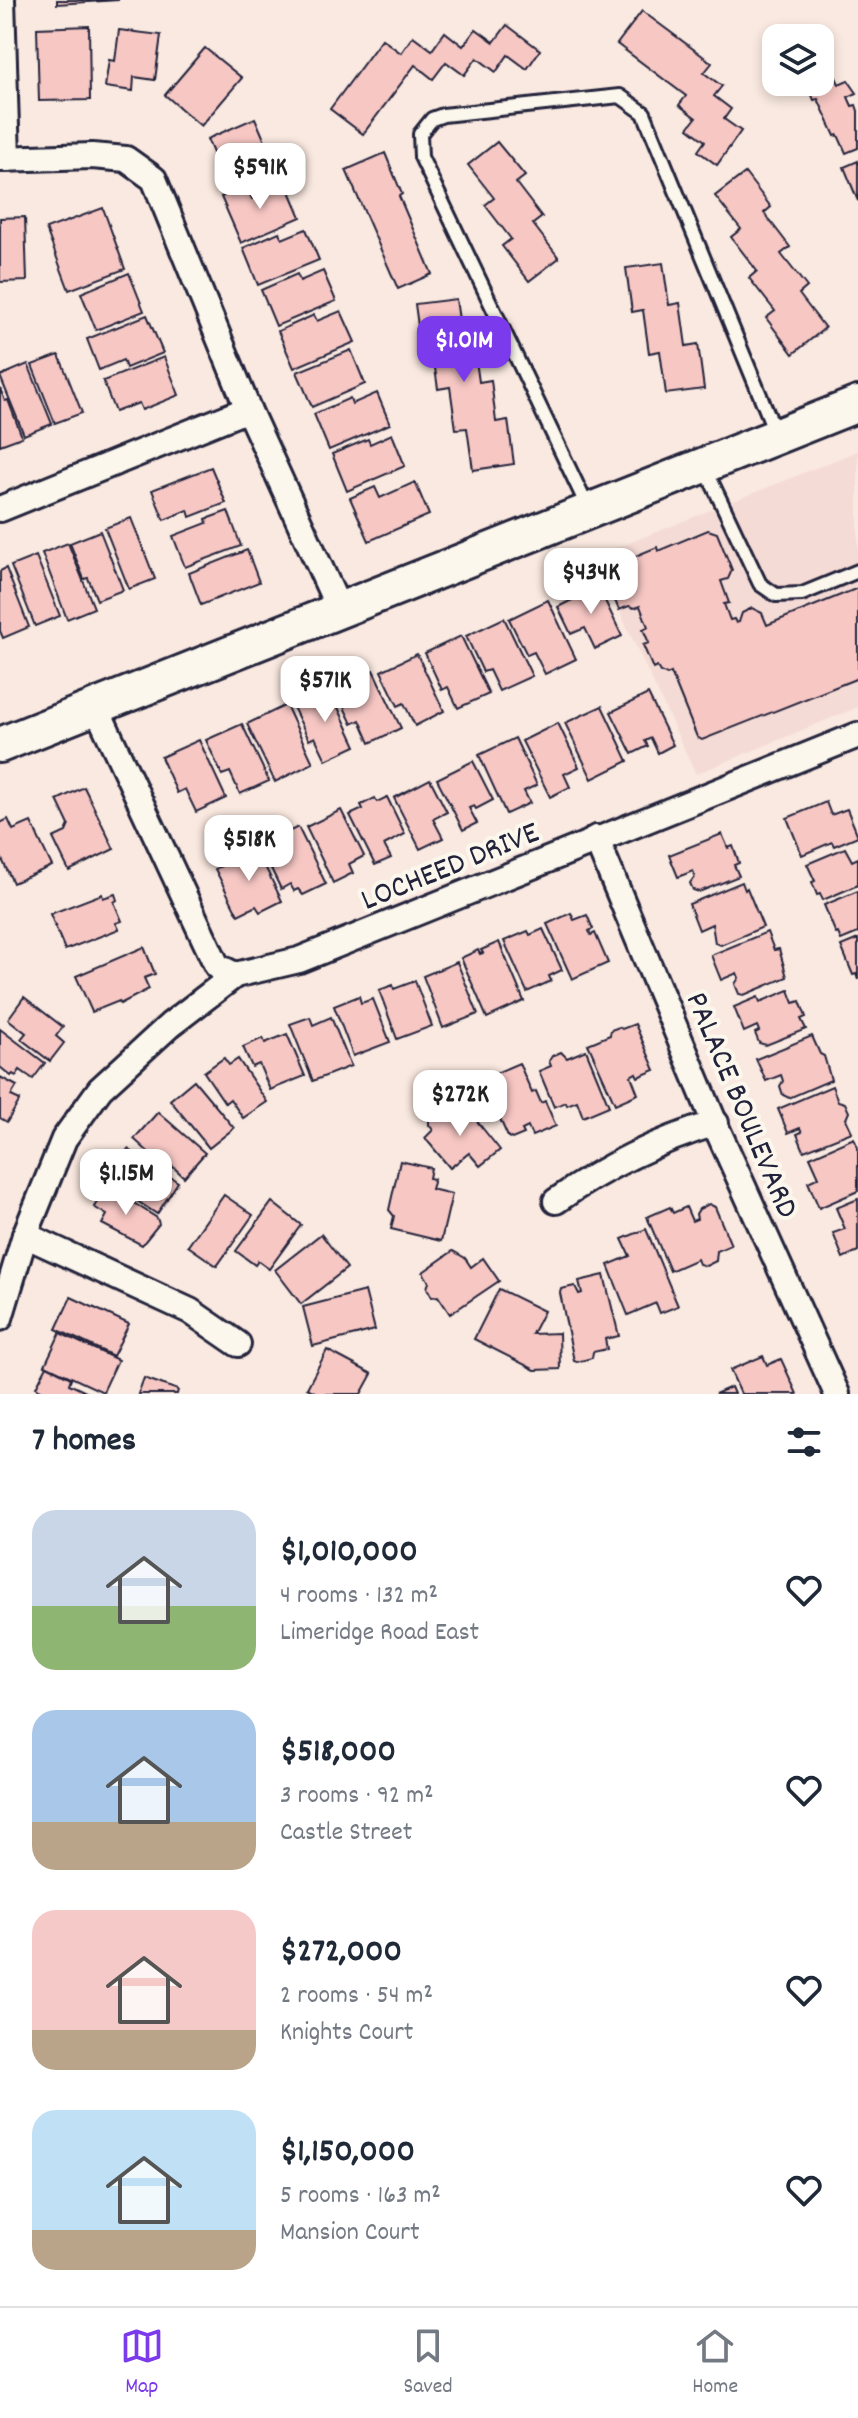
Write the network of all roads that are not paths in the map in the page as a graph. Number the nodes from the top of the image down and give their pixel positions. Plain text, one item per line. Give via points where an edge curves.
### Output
1 (2, 0) edge
2 (3, 159) edge
3 (858, 404) edge
4 (248, 409) junction
5 (777, 435) junction
6 (703, 465) junction
7 (0, 509) edge
8 (590, 511) junction
9 (858, 571) edge
10 (339, 609) junction
11 (96, 707) junction
12 (858, 735) edge
13 (0, 745) edge
14 (596, 838) junction
15 (235, 975) junction
16 (716, 1123) junction
17 (556, 1201) dead end
18 (25, 1235) junction
19 (0, 1318) edge
20 (238, 1344) dead end
21 (837, 1394) edge

1 - 2 street
2 - 4 street via 126,159 154,179
3 - 5 street
4 - 7 street
4 - 10 street
5 - 6 street
5 - 8 lane via 644,113 620,96 432,119 420,134 421,157
6 - 8 street
6 - 9 lane via 760,584 776,595 802,594
8 - 10 street
10 - 11 street
11 - 13 street
11 - 15 street via 217,966
12 - 14 street, LOCHEED DRIVE
14 - 15 street, LOCHEED DRIVE via 299,960
14 - 16 street, PALACE BOULEVARD
15 - 18 street, LOCHEED DRIVE via 100,1089 64,1139
16 - 17 street via 589,1177
16 - 21 street, PALACE BOULEVARD
18 - 19 street, LOCHEED DRIVE
18 - 20 street via 190,1311

